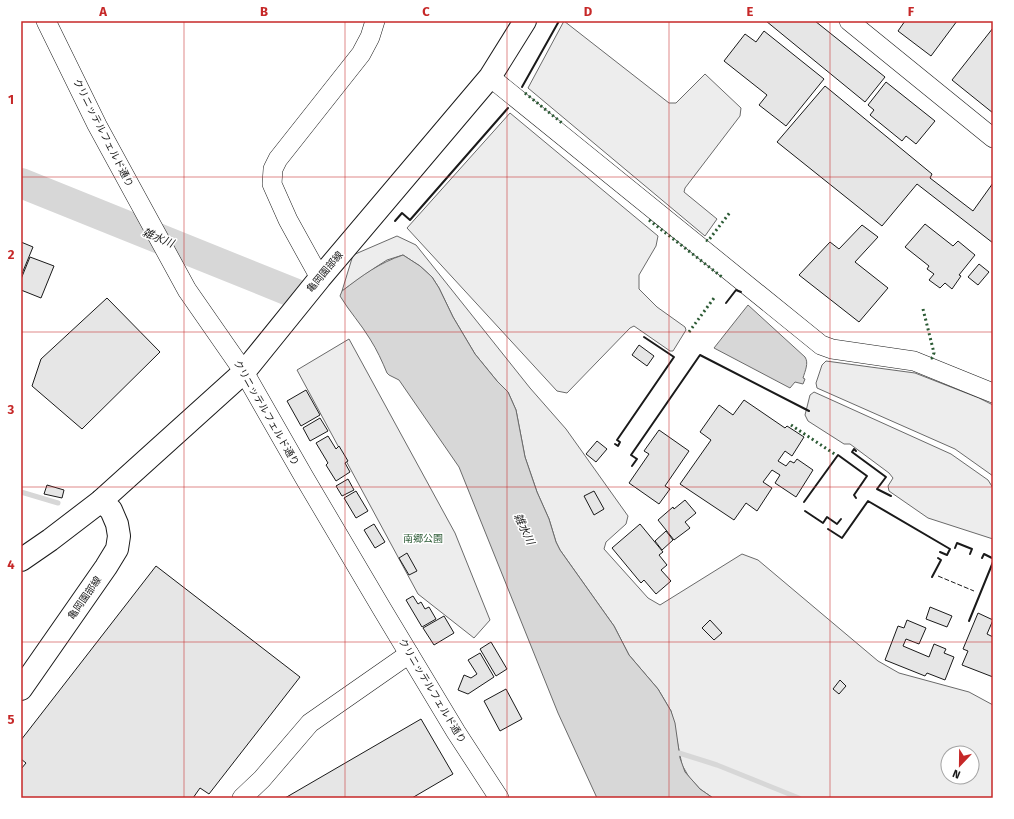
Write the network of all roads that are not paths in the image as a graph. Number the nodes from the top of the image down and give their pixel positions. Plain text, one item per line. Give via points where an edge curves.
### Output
1 (46, 21) edge
2 (375, 21) edge
3 (524, 21) edge
4 (849, 21) edge
5 (490, 77) junction
6 (993, 138) edge
7 (320, 278) junction
8 (244, 372) junction
9 (993, 393) edge
10 (102, 501) junction
11 (21, 560) edge
12 (409, 654) junction
13 (21, 689) edge
14 (242, 798) edge
15 (499, 798) edge

1 - 8 street, クリニッテルフェルド通り via 97,125 187,290
2 - 7 street via 361,54 278,159 273,169 272,184 288,220
3 - 5 main road, 亀岡園部線
4 - 6 street
5 - 7 main road, 亀岡園部線
5 - 9 street via 821,345 832,349 914,361
7 - 8 main road, 亀岡園部線
8 - 10 main road, 亀岡園部線
8 - 12 street, クリニッテルフェルド通り
10 - 11 main road, 亀岡園部線
10 - 13 main road, 亀岡園部線 via 111,510 117,524 117,549
12 - 14 street via 310,723 262,779
12 - 15 street, クリニッテルフェルド通り

